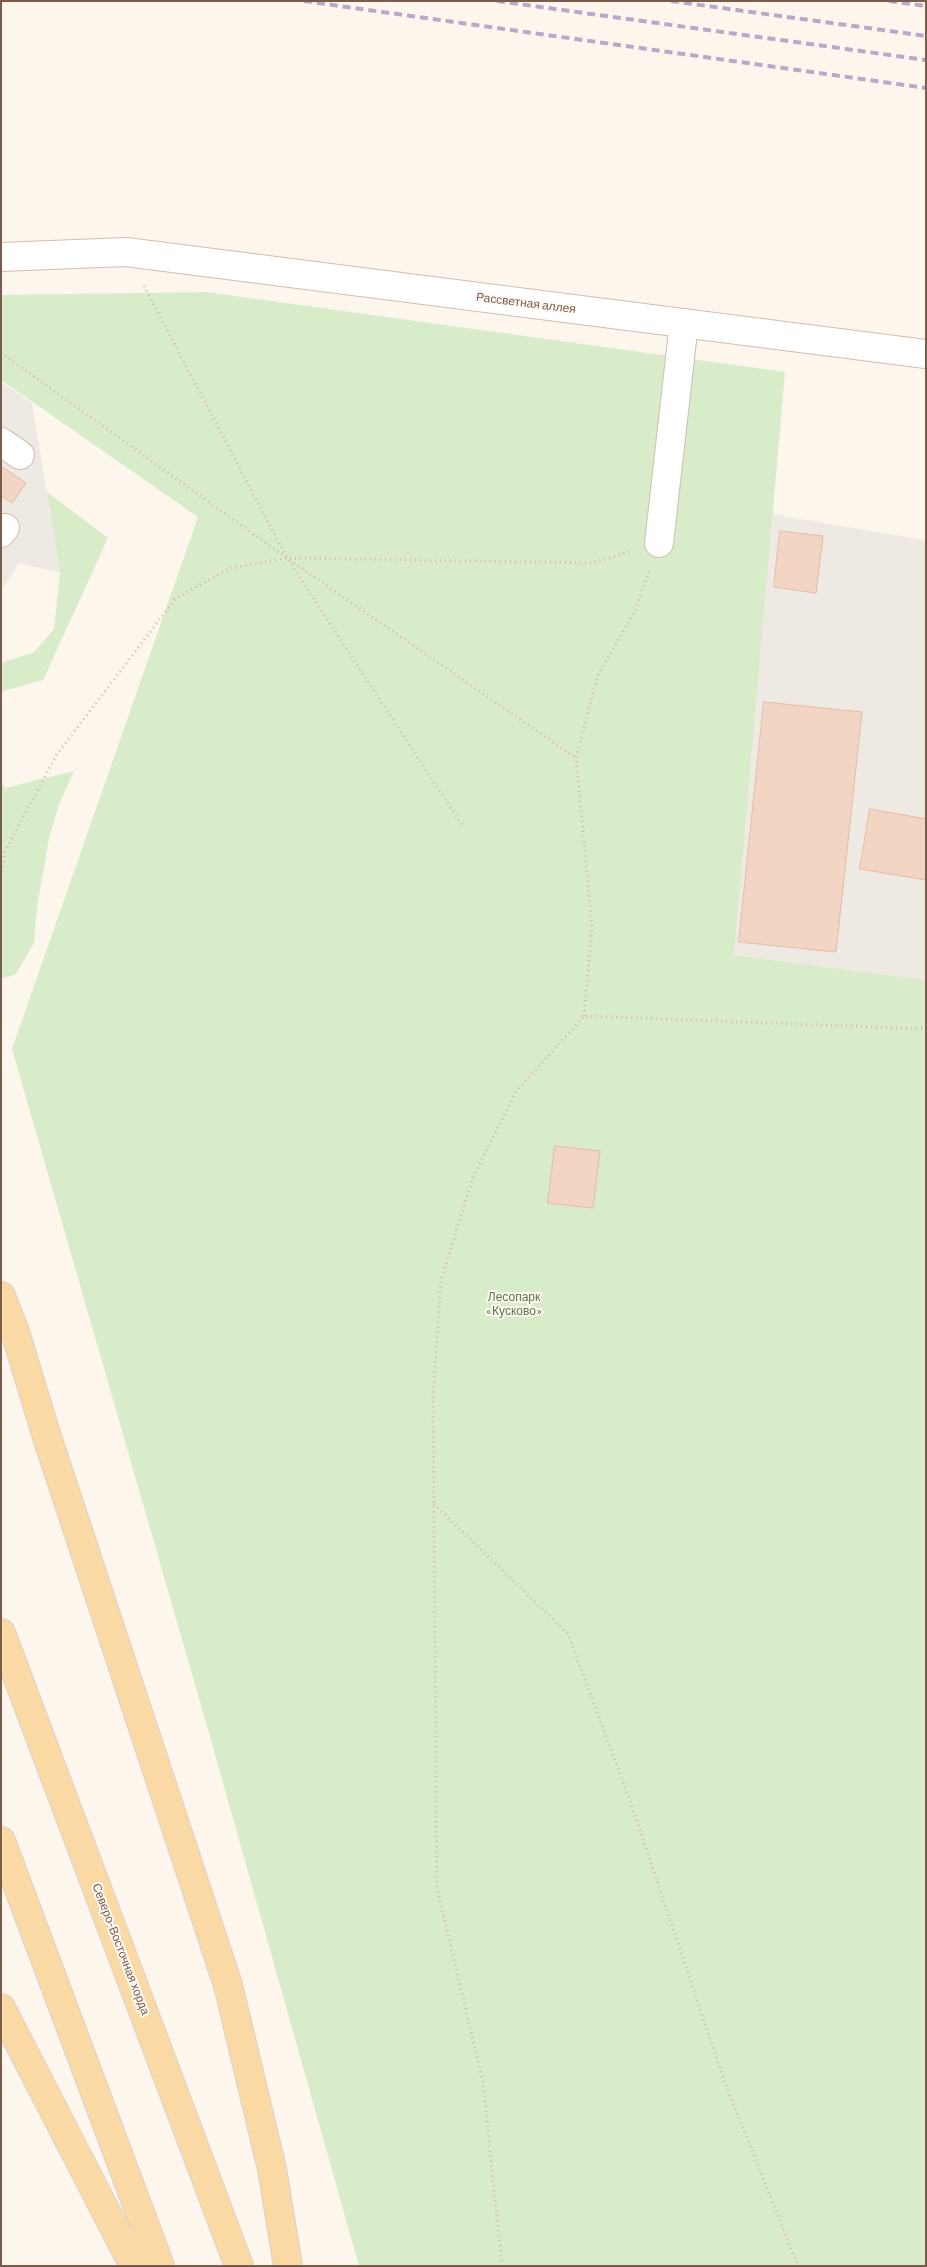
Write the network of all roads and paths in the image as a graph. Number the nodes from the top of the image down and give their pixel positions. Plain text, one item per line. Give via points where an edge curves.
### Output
1 (126, 252) junction
2 (1, 257) edge
3 (684, 323) junction
4 (1, 353) edge
5 (926, 354) edge
6 (659, 544) junction
7 (287, 558) junction
8 (576, 758) junction
9 (464, 828) dead end
10 (1, 877) edge
11 (584, 1016) junction
12 (926, 1029) edge
13 (1, 1296) edge
14 (434, 1503) junction
15 (1, 1633) edge
16 (1, 1841) edge
17 (1, 2008) edge
18 (134, 2266) edge
19 (160, 2266) edge
20 (238, 2266) edge
21 (288, 2266) edge
22 (502, 2266) edge
23 (798, 2266) edge

1 - 2 street, Рассветная аллея
1 - 3 street, Рассветная аллея
1 - 7 path
3 - 5 street, Рассветная аллея
3 - 6 street
4 - 7 path
6 - 7 path via 594,563
6 - 8 path via 635,612 598,675
7 - 8 path
7 - 9 path
7 - 10 path via 231,568 176,598 57,754 5,851
8 - 11 path via 592,926
11 - 12 path
11 - 14 path via 516,1092 473,1176 444,1270 433,1396
13 - 21 main road via 228,1985 272,2169
14 - 22 path via 437,1888 483,2082
14 - 23 path via 568,1634 631,1804 726,2083
15 - 20 main road, Северо-Восточная хорда
16 - 19 main road
17 - 18 main road

